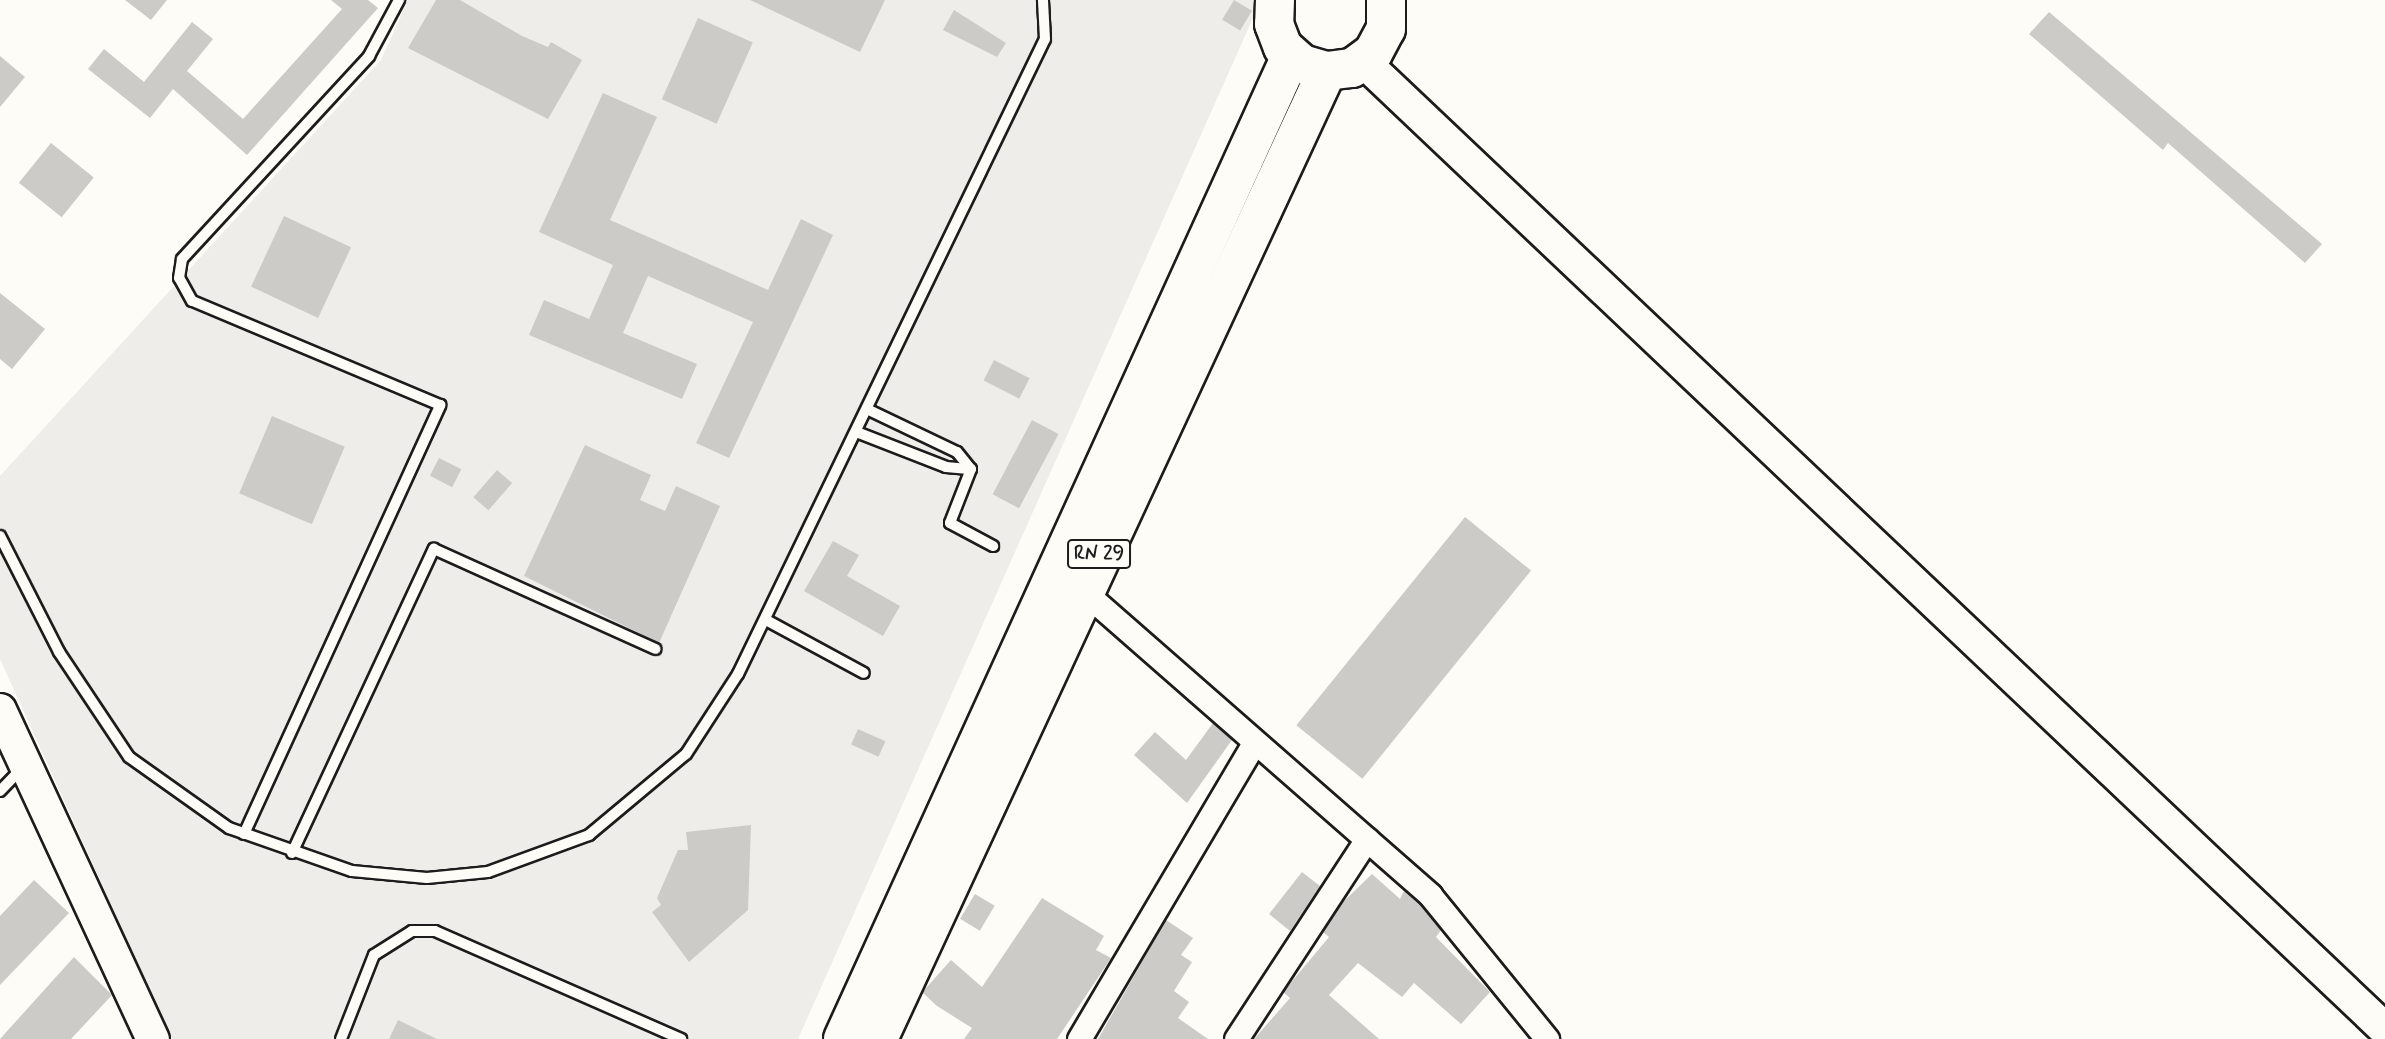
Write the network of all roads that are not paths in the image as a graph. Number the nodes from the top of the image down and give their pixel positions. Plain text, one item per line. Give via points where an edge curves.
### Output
1 (399, 0) edge
2 (1043, 0) edge
3 (1275, 0) edge
4 (1386, 0) edge
5 (1291, 56) junction
6 (1345, 66) junction
7 (871, 411) junction
8 (859, 433) junction
9 (971, 469) junction
10 (0, 536) edge
11 (993, 547) dead end
12 (1082, 590) junction
13 (766, 620) junction
14 (655, 649) dead end
15 (864, 673) dead end
16 (0, 710) edge
17 (1254, 743) junction
18 (26, 763) junction
19 (0, 791) edge
20 (244, 834) junction
21 (1367, 839) junction
22 (292, 853) junction
23 (2385, 1029) edge
24 (153, 1039) edge
25 (341, 1039) edge
26 (681, 1039) edge
27 (843, 1039) edge
28 (878, 1039) edge
29 (1079, 1039) edge
30 (1236, 1039) edge
31 (1547, 1039) edge

1 - 20 lane via 369,56 182,259 179,278 192,300 440,405
2 - 7 lane via 1045,39
3 - 5 highway via 1274,24
4 - 6 highway via 1386,29
5 - 6 highway
5 - 27 highway
6 - 12 highway, RN 29
6 - 23 main road
7 - 8 lane
7 - 9 lane via 957,452
8 - 9 lane via 946,467
8 - 13 lane
9 - 11 lane via 950,523
10 - 20 lane via 59,652 129,757 177,796
12 - 17 street
12 - 28 highway, RN 29
13 - 15 lane
13 - 22 lane via 686,754 589,835 488,872 427,877 352,871
14 - 22 lane via 434,549
16 - 18 main road
17 - 21 street
17 - 29 street
18 - 19 lane
18 - 24 main road
20 - 22 lane
21 - 30 street
21 - 31 street via 1430,895
25 - 26 lane via 374,955 412,931 435,931

